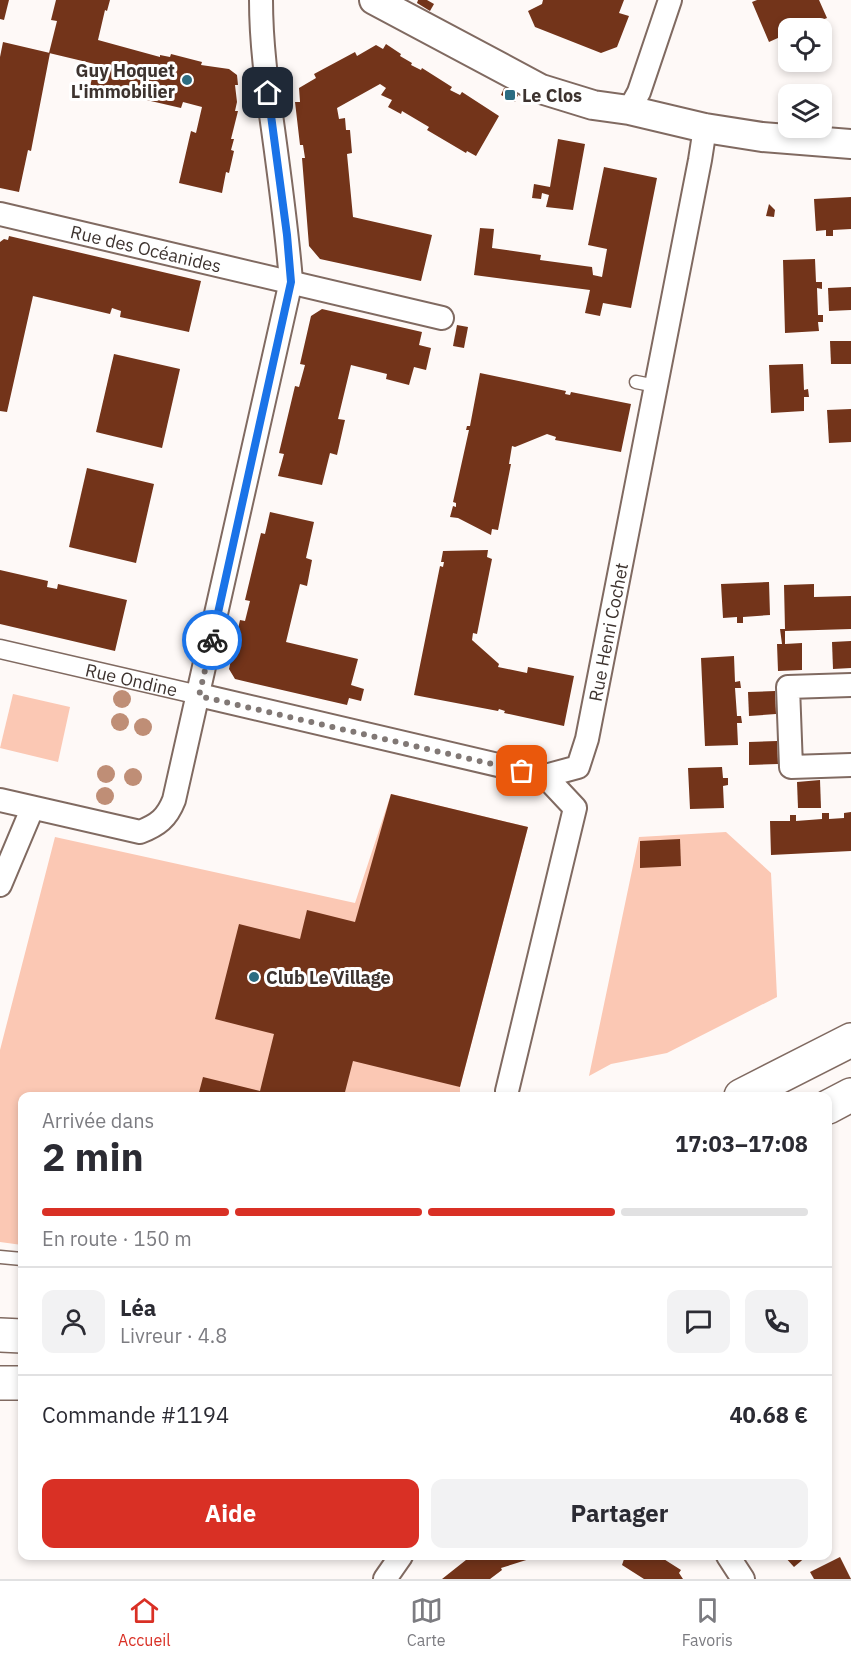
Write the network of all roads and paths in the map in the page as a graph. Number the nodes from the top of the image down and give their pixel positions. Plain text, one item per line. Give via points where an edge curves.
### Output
1 (261, 0) edge
2 (374, 0) edge
3 (670, 0) edge
4 (629, 110) junction
5 (705, 128) junction
6 (851, 144) edge
7 (0, 214) edge
8 (291, 282) junction
9 (442, 318) dead end
10 (0, 649) edge
11 (851, 685) edge
12 (199, 696) junction
13 (851, 765) edge
14 (544, 776) junction
15 (0, 800) edge
16 (32, 809) junction
17 (0, 885) edge
18 (851, 1040) edge
19 (506, 1092) edge
20 (749, 1092) edge
21 (851, 1095) edge
22 (832, 1105) edge
23 (0, 1257) edge
24 (18, 1259) edge
25 (0, 1335) edge
26 (18, 1336) edge
27 (0, 1383) edge
28 (18, 1383) edge
29 (398, 1560) edge
30 (731, 1560) edge
31 (385, 1579) edge
32 (743, 1579) edge

1 - 8 street via 265,70
2 - 4 street via 541,89 593,105
3 - 4 street via 639,92
4 - 5 street
5 - 6 street
5 - 14 street, Rue Henri Cochet via 646,384 587,739 578,767
7 - 8 street, Rue des Océanides
8 - 9 street, Rue des Océanides
8 - 12 street
10 - 12 street, Rue Ondine
11 - 13 street via 788,687 791,767
12 - 14 street, Rue Ondine
12 - 16 street via 169,814 150,828 140,832
14 - 19 street via 576,808
15 - 16 street
16 - 17 street
18 - 20 main road
21 - 22 main road
23 - 24 lane
25 - 26 main road
27 - 28 main road
29 - 31 street
30 - 32 street

